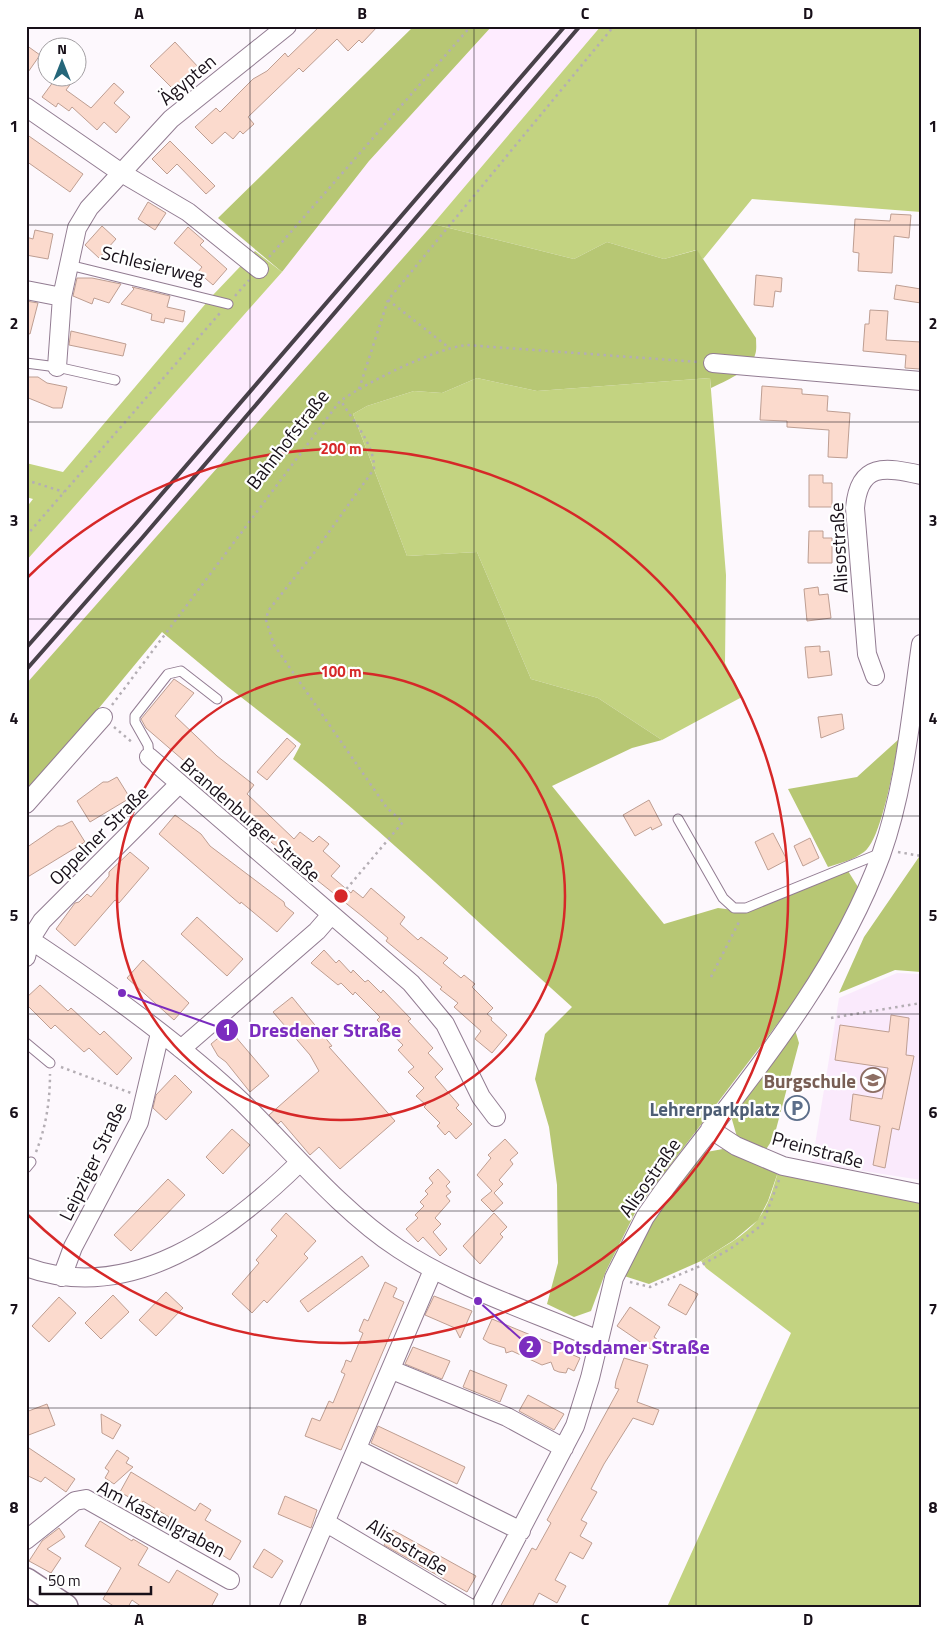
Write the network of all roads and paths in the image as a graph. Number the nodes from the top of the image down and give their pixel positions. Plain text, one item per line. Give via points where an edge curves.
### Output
1 (287, 26) edge
2 (614, 26) edge
3 (26, 108) edge
4 (120, 172) junction
5 (69, 266) junction
6 (259, 269) dead end
7 (26, 290) edge
8 (62, 297) junction
9 (388, 300) junction
10 (228, 304) dead end
11 (448, 348) junction
12 (26, 363) edge
13 (713, 363) joint
14 (57, 367) junction
15 (115, 380) dead end
16 (921, 381) edge
17 (359, 389) junction
18 (340, 401) junction
19 (921, 475) edge
20 (26, 480) edge
21 (64, 492) dead end
22 (921, 644) edge
23 (875, 676) dead end
24 (216, 699) dead end
25 (103, 717) junction
26 (148, 757) junction
27 (178, 785) junction
28 (26, 804) edge
29 (678, 819) dead end
30 (881, 853) junction
31 (921, 856) edge
32 (916, 857) dead end
33 (746, 908) junction
34 (330, 916) junction
35 (28, 939) edge
36 (26, 957) edge
37 (711, 977) dead end
38 (921, 1003) edge
39 (831, 1018) dead end
40 (160, 1033) junction
41 (26, 1043) edge
42 (181, 1049) junction
43 (50, 1063) junction
44 (145, 1098) junction
45 (496, 1117) dead end
46 (710, 1129) junction
47 (300, 1162) junction
48 (29, 1165) edge
49 (784, 1166) junction
50 (921, 1194) edge
51 (26, 1267) edge
52 (433, 1270) junction
53 (62, 1277) junction
54 (614, 1278) junction
55 (598, 1340) junction
56 (392, 1370) junction
57 (564, 1448) junction
58 (357, 1449) junction
59 (325, 1522) junction
60 (521, 1531) junction
61 (26, 1540) edge
62 (230, 1580) dead end
63 (26, 1581) edge
64 (65, 1607) edge
65 (289, 1607) edge
66 (468, 1607) edge
67 (480, 1607) edge

1 - 4 street, Ägypten via 171,119
2 - 9 path
3 - 4 street
4 - 5 street via 89,208 77,228
4 - 6 street via 188,212
5 - 8 street
5 - 10 lane, Schlesierweg
7 - 8 street
8 - 14 street
9 - 11 path
9 - 17 path
11 - 13 path, Bahnhofstraße via 466,345
11 - 17 path, Bahnhofstraße
12 - 14 lane
13 - 16 street
14 - 15 lane
17 - 18 path, Bahnhofstraße
18 - 25 path, Bahnhofstraße
18 - 34 path via 370,449 374,469 320,546 268,611 266,620 274,645 387,808 403,822 335,903
19 - 23 street, Alisostraße via 881,469 870,473 860,483 856,495 867,654
20 - 21 path
22 - 30 street, Alisostraße via 896,798
24 - 26 lane via 181,671 168,674 135,716 148,745
25 - 26 path
25 - 28 street
26 - 27 street, Brandenburger Straße
27 - 34 street, Brandenburger Straße
27 - 35 street, Oppelner Straße via 42,921
29 - 33 lane via 723,898 734,908
30 - 33 lane
30 - 46 street, Alisostraße via 862,900 820,980
31 - 32 path
33 - 37 path
34 - 42 street
34 - 45 street, Brandenburger Straße via 411,983 428,1002 446,1024 481,1097
35 - 36 street
35 - 40 street
38 - 39 path
40 - 42 street
40 - 44 street, Leipziger Straße
41 - 43 lane
42 - 47 street via 241,1102
43 - 44 path
43 - 48 path via 50,1095 43,1134
44 - 53 street, Leipziger Straße via 139,1122 73,1247
46 - 49 street, Preinstraße via 736,1146
46 - 54 street, Alisostraße via 645,1217
47 - 52 street via 372,1229
47 - 53 street via 245,1213 214,1236 179,1254 118,1274 84,1279
49 - 50 street, Preinstraße
49 - 54 path via 762,1225 730,1249 698,1267 650,1287
51 - 53 street
52 - 55 street
52 - 56 street
54 - 55 street, Alisostraße
55 - 57 street, Alisostraße via 583,1404
56 - 57 street via 506,1417
56 - 58 street
57 - 60 street, Alisostraße
58 - 59 street
58 - 60 street
59 - 65 street
59 - 66 street, Alisostraße
60 - 67 street, Alisostraße
61 - 62 street, Am Kastellgraben via 75,1501 86,1499
63 - 64 main road

